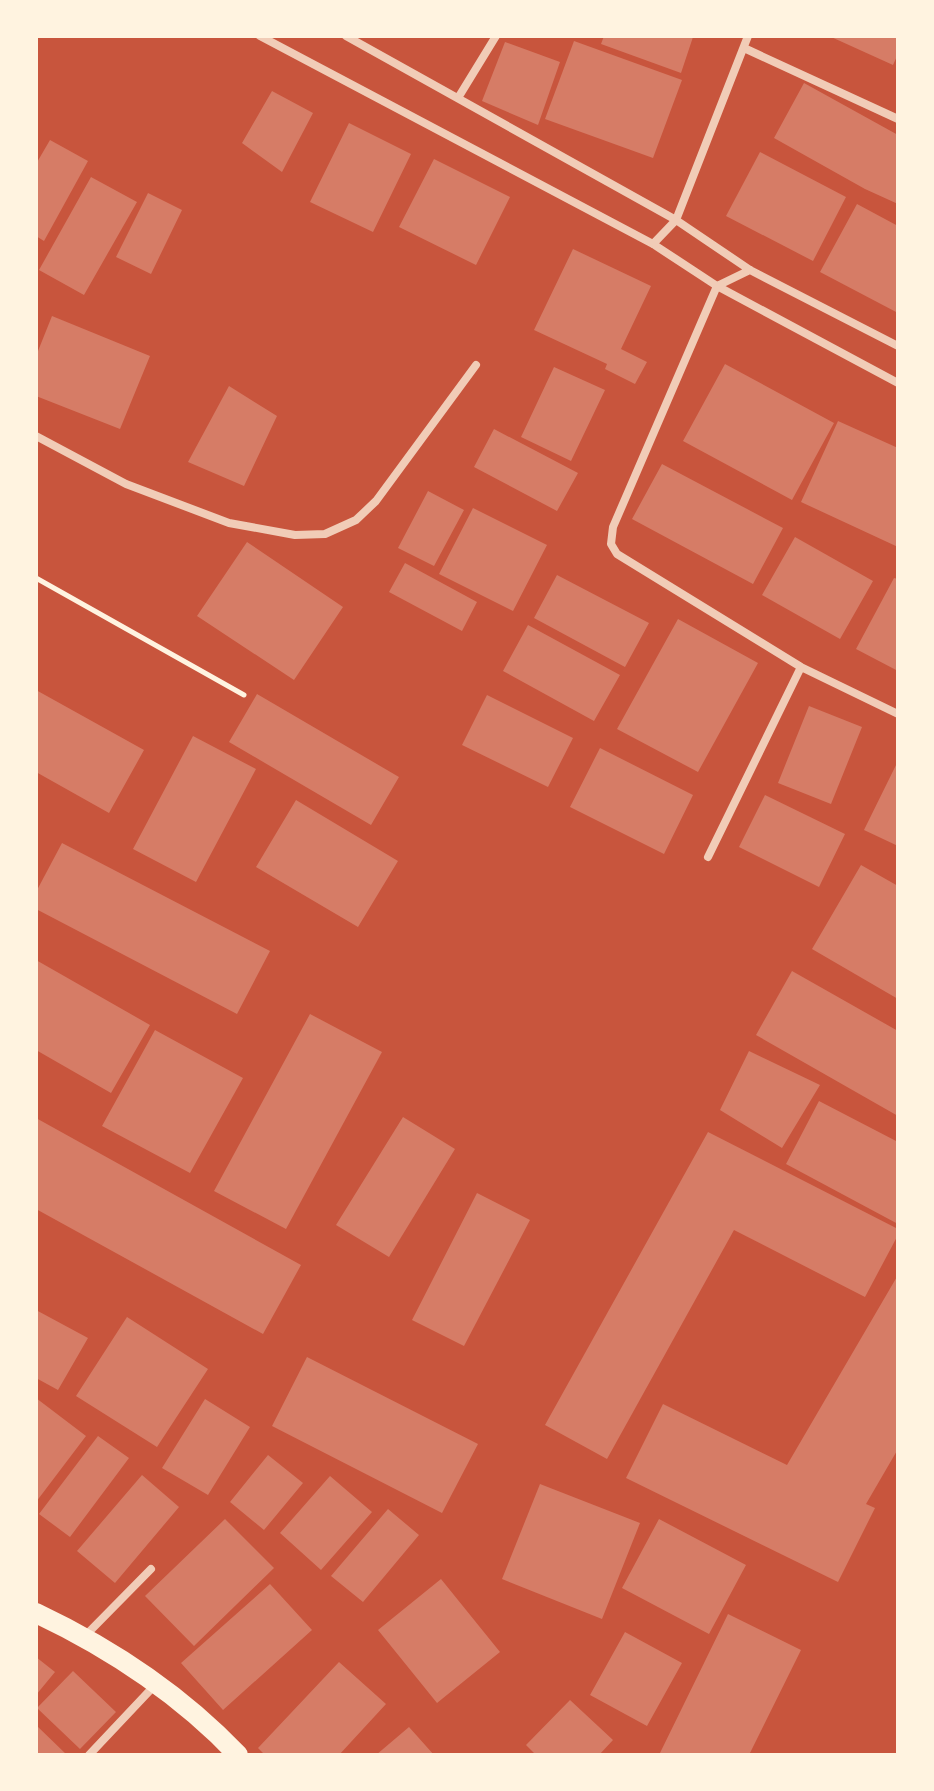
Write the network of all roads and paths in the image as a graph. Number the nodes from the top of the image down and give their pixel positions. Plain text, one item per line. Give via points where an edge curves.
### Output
1 (260, 36) edge
2 (346, 36) edge
3 (496, 36) edge
4 (748, 36) edge
5 (744, 48) junction
6 (458, 98) junction
7 (898, 119) edge
8 (676, 220) junction
9 (653, 244) junction
10 (750, 270) junction
11 (717, 286) junction
12 (898, 346) edge
13 (476, 365) dead end
14 (898, 383) edge
15 (36, 436) edge
16 (36, 578) edge
17 (801, 667) junction
18 (244, 695) dead end
19 (898, 714) edge
20 (708, 857) dead end
21 (151, 1569) dead end
22 (36, 1613) edge
23 (85, 1636) junction
24 (156, 1685) junction
25 (89, 1755) edge
26 (238, 1755) edge

1 - 9 street
2 - 6 street
3 - 6 street
4 - 5 street
5 - 7 street
5 - 8 street
6 - 8 street
8 - 9 street
8 - 10 street
9 - 11 street
10 - 11 street
10 - 12 street
11 - 14 street
11 - 17 street via 639,461 611,544 617,554
13 - 15 street via 376,501 356,520 325,534 295,535 229,523 126,484
16 - 18 path
17 - 19 street
17 - 20 street
21 - 23 street
22 - 23 main road
23 - 24 main road
24 - 25 street
24 - 26 main road

